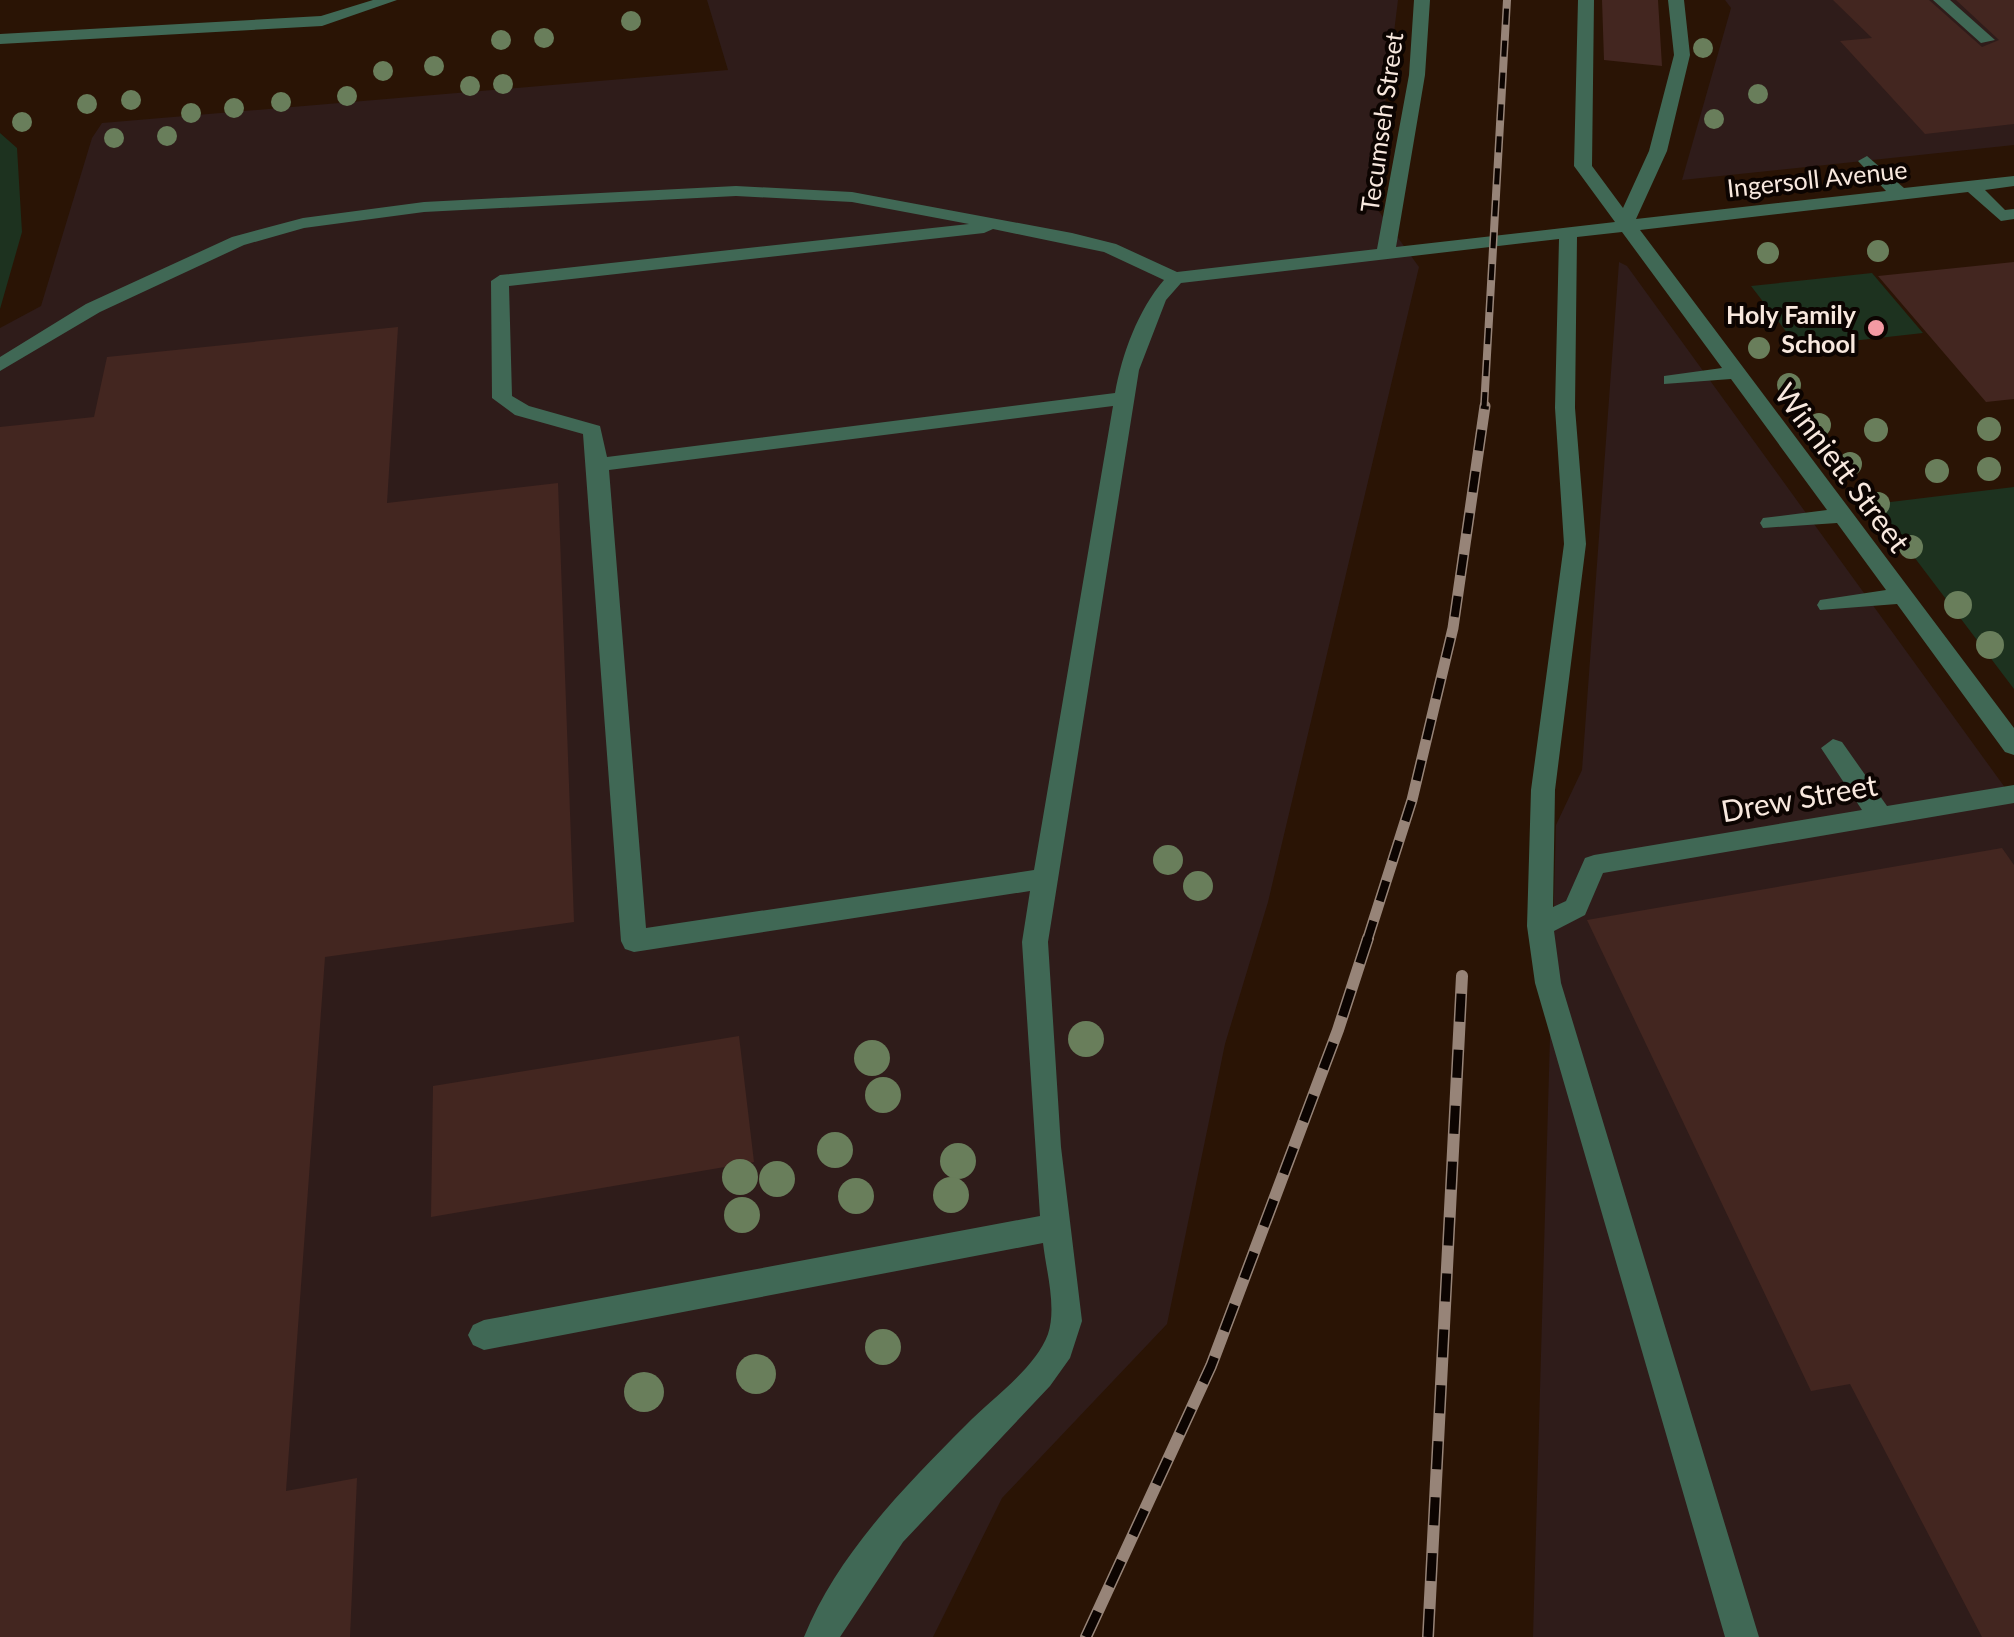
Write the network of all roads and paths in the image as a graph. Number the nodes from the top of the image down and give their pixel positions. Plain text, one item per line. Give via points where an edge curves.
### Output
1 (388, 0) edge
2 (1422, 0) edge
3 (1586, 0) edge
4 (1676, 0) edge
5 (1941, 0) edge
6 (0, 39) edge
7 (1987, 40) dead end
8 (1867, 161) dead end
9 (2014, 181) edge
10 (1972, 186) junction
11 (1899, 194) junction
12 (2014, 214) edge
13 (1624, 224) junction
14 (1014, 225) junction
15 (1568, 231) junction
16 (1386, 250) junction
17 (1175, 278) junction
18 (0, 365) edge
19 (1735, 372) junction
20 (1671, 380) dead end
21 (1125, 398) junction
22 (598, 465) junction
23 (1842, 515) junction
24 (1771, 523) dead end
25 (1902, 596) junction
26 (1828, 605) dead end
27 (2014, 746) edge
28 (1833, 748) dead end
29 (2014, 794) edge
30 (1880, 816) junction
31 (1042, 879) junction
32 (1540, 926) junction
33 (1059, 1226) junction
34 (484, 1335) dead end
35 (821, 1637) edge
36 (1742, 1637) edge

1 - 6 street via 322,22
2 - 16 street, Tecumseh Street
3 - 13 street, Winniett Street via 1584,166
4 - 13 street via 1682,55 1658,151
5 - 7 street
8 - 11 street
9 - 10 street, Ingersoll Avenue
10 - 11 street, Ingersoll Avenue
10 - 12 street via 2001,216
11 - 13 street, Ingersoll Avenue
13 - 15 street, Ingersoll Avenue
13 - 19 street, Winniett Street
14 - 17 street via 1110,248
14 - 18 street via 852,197 756,191 358,214 238,241 176,266
14 - 22 street via 500,280 502,398 524,411 582,424 592,431
15 - 16 street, Ingersoll Avenue
15 - 32 street via 1565,408 1575,544 1543,790
16 - 17 street, Ingersoll Avenue
17 - 21 street via 1157,298
19 - 20 street
19 - 23 street, Winniett Street
21 - 22 street
21 - 31 street
22 - 31 street via 634,941
23 - 24 street
23 - 25 street, Winniett Street
25 - 26 street
25 - 27 street, Winniett Street
28 - 30 street
29 - 30 street, Drew Street
30 - 32 street, Drew Street via 1594,865 1576,908
31 - 33 street via 1037,1000
32 - 36 street via 1548,983
33 - 34 street
33 - 35 street via 1067,1320 1059,1347 891,1528

